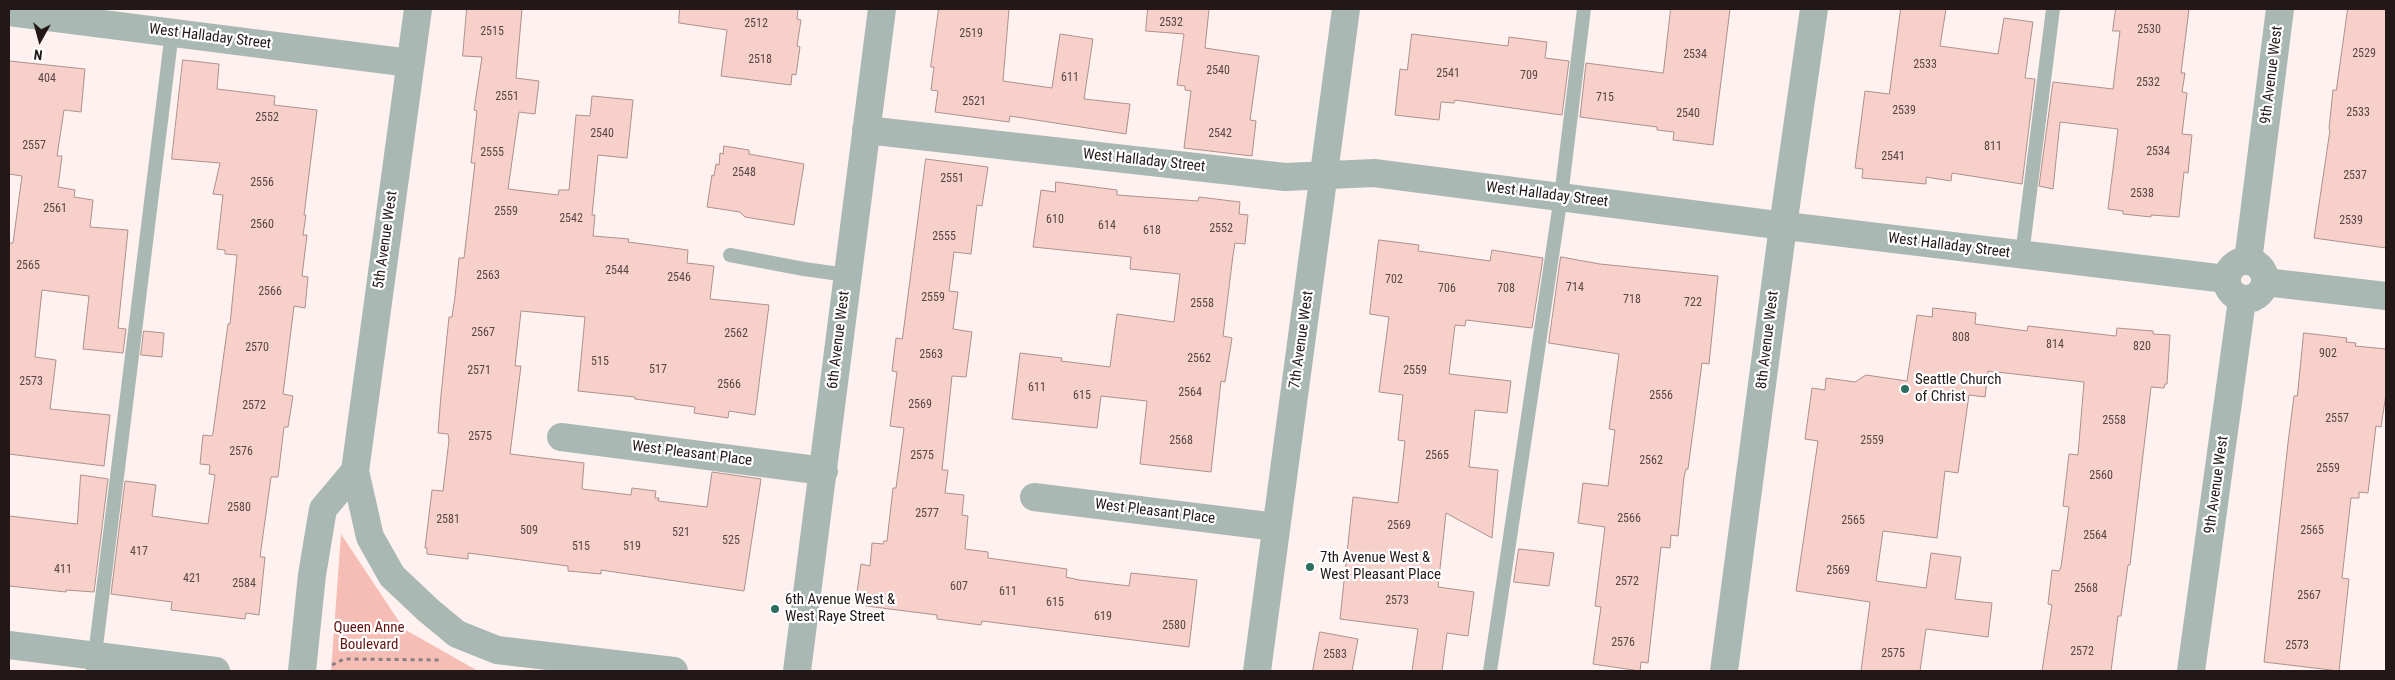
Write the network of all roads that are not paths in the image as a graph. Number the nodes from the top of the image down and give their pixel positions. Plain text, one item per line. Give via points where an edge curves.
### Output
1 (418, 9) edge
2 (882, 9) edge
3 (1346, 9) edge
4 (1584, 9) edge
5 (1814, 9) edge
6 (2053, 9) edge
7 (2280, 9) edge
8 (9, 12) edge
9 (172, 32) junction
10 (410, 63) junction
11 (866, 130) junction
12 (1325, 176) junction
13 (1561, 196) junction
14 (1783, 226) junction
15 (2022, 254) junction
16 (730, 256) dead end
17 (2248, 261) junction
18 (847, 274) junction
19 (2265, 282) junction
20 (2234, 289) junction
21 (2386, 296) edge
22 (561, 437) dead end
23 (355, 471) junction
24 (824, 471) junction
25 (1034, 497) dead end
26 (1276, 527) junction
27 (9, 645) edge
28 (94, 664) edge
29 (216, 671) edge
30 (302, 671) edge
31 (674, 671) edge
32 (797, 671) edge
33 (1257, 671) edge
34 (1490, 671) edge
35 (1724, 671) edge
36 (2191, 671) edge

1 - 10 street, 5th Avenue West
2 - 11 street, 6th Avenue West
3 - 12 street, 7th Avenue West
4 - 13 lane
5 - 14 street, 8th Avenue West
6 - 15 lane
7 - 17 street, 9th Avenue West
8 - 9 street, West Halladay Street
9 - 10 street, West Halladay Street
9 - 28 lane
10 - 23 street, 5th Avenue West
11 - 12 street, West Halladay Street via 1285,177
11 - 18 street, 6th Avenue West
12 - 13 street, West Halladay Street via 1374,173
12 - 26 street, 7th Avenue West
13 - 14 street, West Halladay Street
13 - 34 lane
14 - 15 street, West Halladay Street
14 - 35 street, 8th Avenue West
15 - 20 street, West Halladay Street
16 - 18 lane
17 - 19 street via 2261,268
17 - 20 street via 2233,265
18 - 24 street, 6th Avenue West
19 - 20 street via 2253,299
19 - 21 street
20 - 36 street, 9th Avenue West
22 - 24 street, West Pleasant Place
23 - 30 street via 323,509
23 - 31 street, 5th Avenue West via 370,537 392,576 457,634 497,650
24 - 32 street, 6th Avenue West
25 - 26 street, West Pleasant Place
26 - 33 street, 7th Avenue West
27 - 28 street
28 - 29 street

